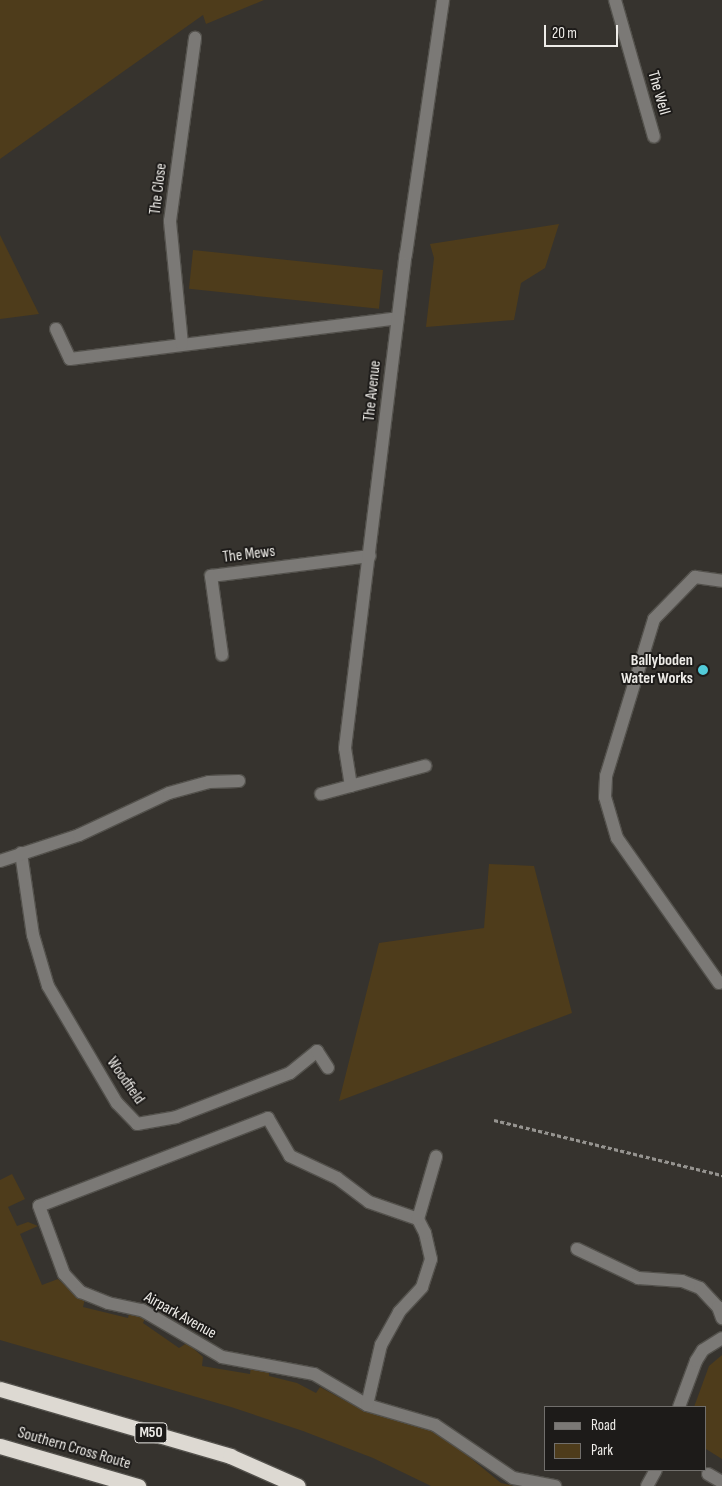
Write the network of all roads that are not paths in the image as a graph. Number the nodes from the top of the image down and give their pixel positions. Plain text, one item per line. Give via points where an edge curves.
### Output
1 (443, 0) edge
2 (615, 0) edge
3 (195, 38) dead end
4 (654, 137) dead end
5 (397, 318) junction
6 (56, 329) dead end
7 (182, 344) junction
8 (370, 556) junction
9 (722, 581) edge
10 (222, 655) dead end
11 (425, 766) dead end
12 (239, 781) dead end
13 (351, 786) junction
14 (321, 794) dead end
15 (21, 853) junction
16 (0, 861) edge
17 (719, 983) dead end
18 (328, 1068) dead end
19 (436, 1157) dead end
20 (418, 1219) junction
21 (577, 1249) dead end
22 (722, 1318) edge
23 (722, 1338) edge
24 (0, 1389) edge
25 (367, 1405) junction
26 (679, 1406) edge
27 (0, 1446) edge
28 (655, 1471) edge
29 (708, 1474) dead end
30 (722, 1482) edge
31 (138, 1486) edge
32 (298, 1486) edge
33 (555, 1486) edge
34 (647, 1486) edge

1 - 5 street, The Avenue
2 - 4 street, The Well
3 - 7 street, The Close via 170,221
5 - 7 street
5 - 8 street, The Avenue
6 - 7 street via 70,359
8 - 10 street, The Mews via 211,576
8 - 13 street, The Avenue via 345,748
9 - 17 street via 695,577 654,619 606,776 605,797 617,838
11 - 13 street
12 - 15 street via 209,782 169,793 103,825
13 - 14 street
15 - 16 street
15 - 18 street, Woodfield via 32,936 48,986 117,1103 137,1124 176,1117 290,1073 317,1051
19 - 20 street
20 - 25 street via 431,1259 422,1287 399,1312 381,1346
20 - 25 street, Airpark Avenue via 369,1202 337,1178 290,1156 268,1118 39,1206 64,1274 81,1292 108,1303 142,1310 222,1357 314,1374
21 - 22 street via 638,1278 682,1281 700,1288 718,1307
23 - 26 street via 703,1350 696,1360
24 - 32 highway, M50 via 230,1456
25 - 33 street, Airpark Avenue via 435,1425 513,1478
27 - 31 highway, Southern Cross Route
28 - 34 street
29 - 30 street

